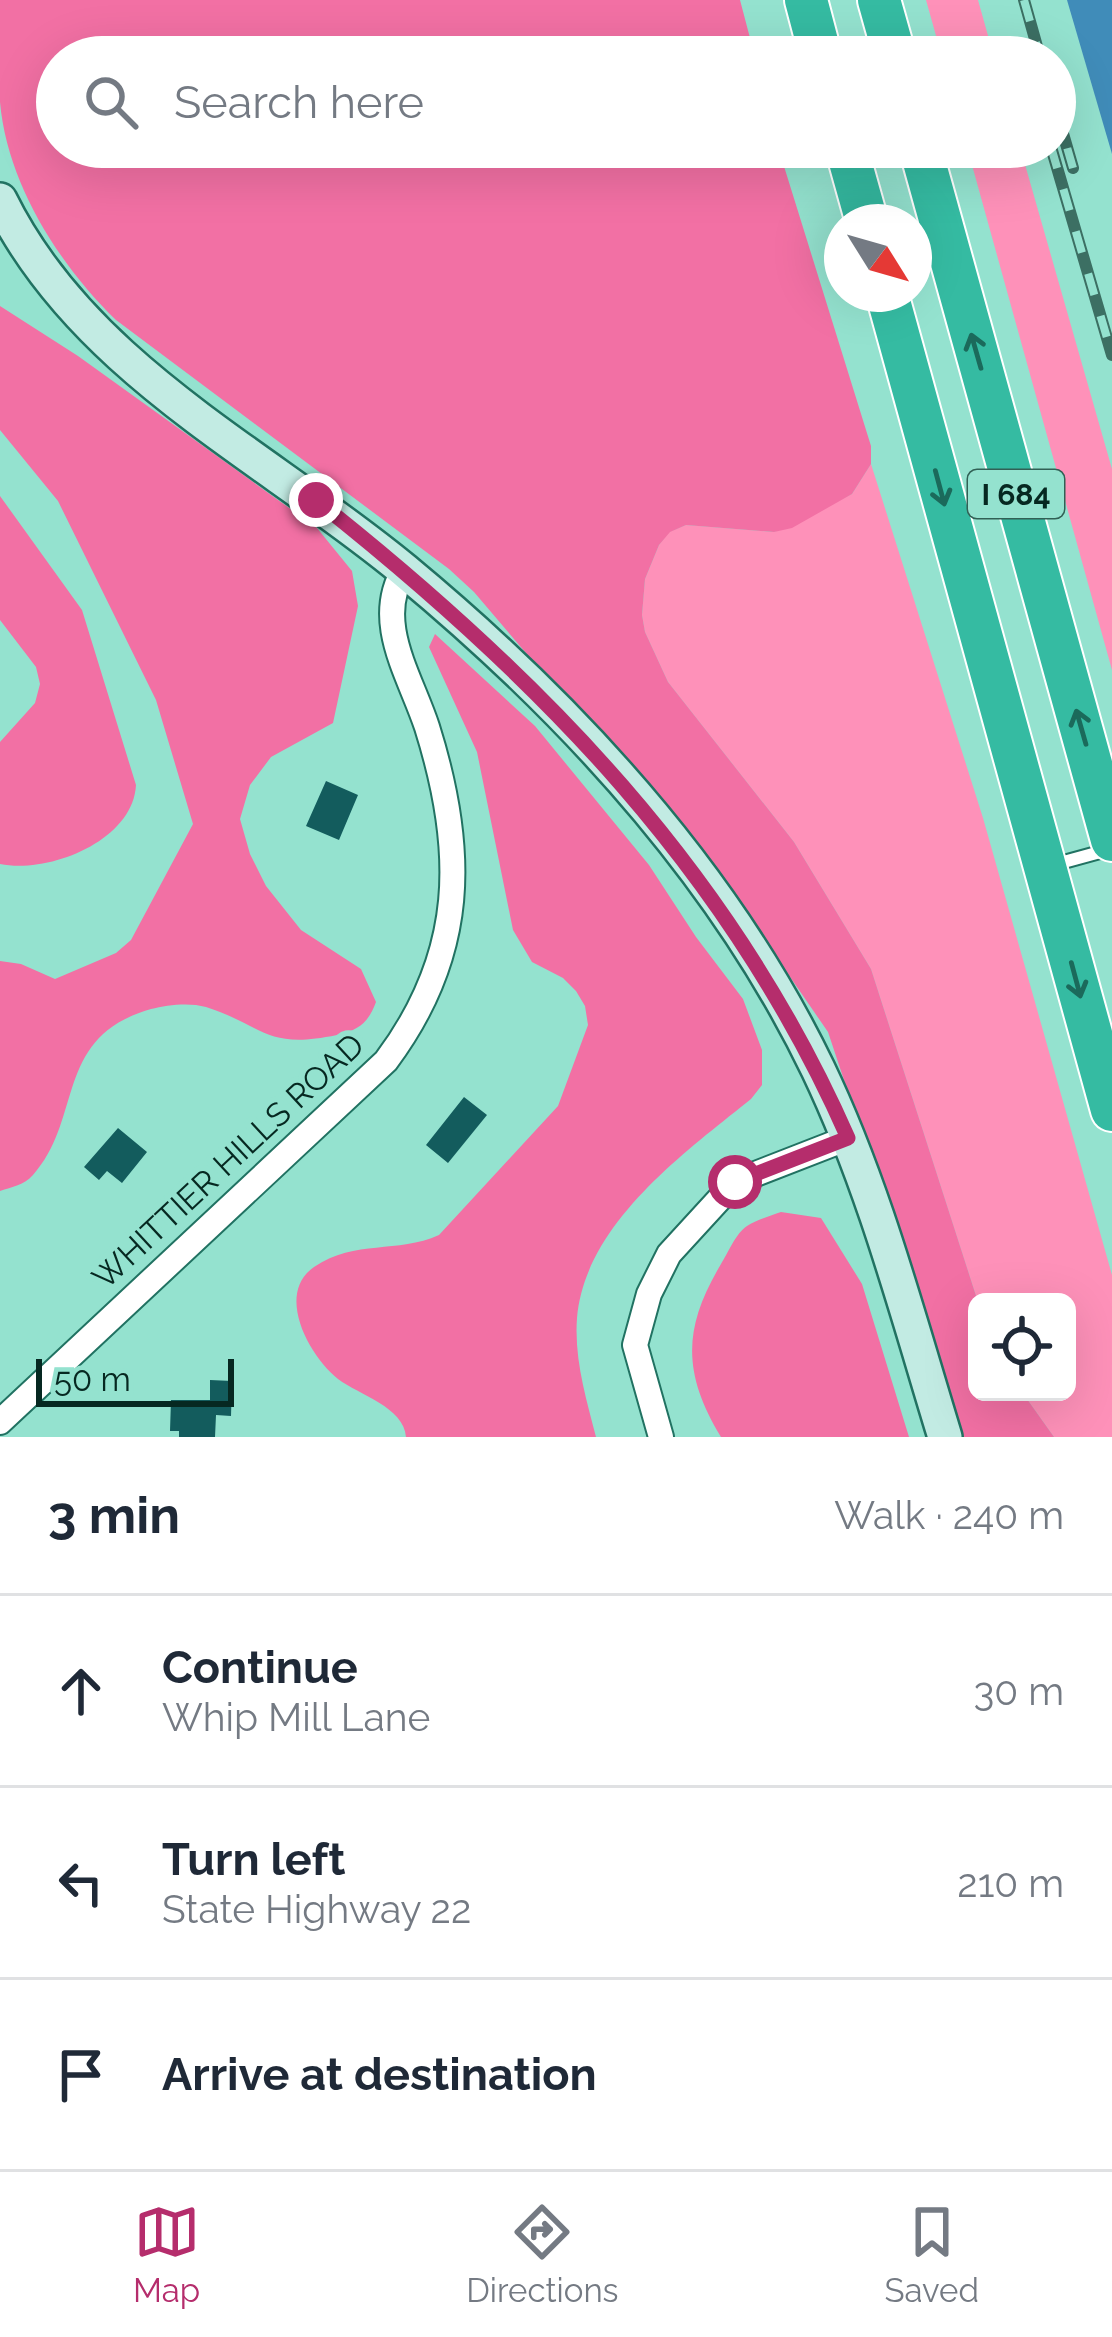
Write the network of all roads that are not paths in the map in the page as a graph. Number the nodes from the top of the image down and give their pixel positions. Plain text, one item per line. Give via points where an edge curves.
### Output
1 (806, 0) edge
2 (879, 0) edge
3 (815, 36) edge
4 (889, 36) edge
5 (852, 168) edge
6 (926, 168) edge
7 (0, 200) edge
8 (862, 204) edge
9 (892, 312) edge
10 (404, 570) junction
11 (1112, 844) edge
12 (1045, 867) junction
13 (1112, 1110) edge
14 (848, 1138) junction
15 (0, 1422) edge
16 (661, 1437) edge
17 (945, 1437) edge

1 - 3 highway
2 - 4 highway
5 - 8 highway
11 -> 6 highway, I 684
7 - 10 main road via 39,268 103,339
9 -> 12 highway, I 684
10 - 14 main road via 552,708 655,820 781,1001
10 - 15 street, WHITTIER HILLS ROAD via 393,589 391,628 442,782 455,888 440,969 386,1061
11 - 12 lane
12 -> 13 highway, I 684
14 - 16 street via 735,1182 669,1254 634,1346
14 - 17 main road

